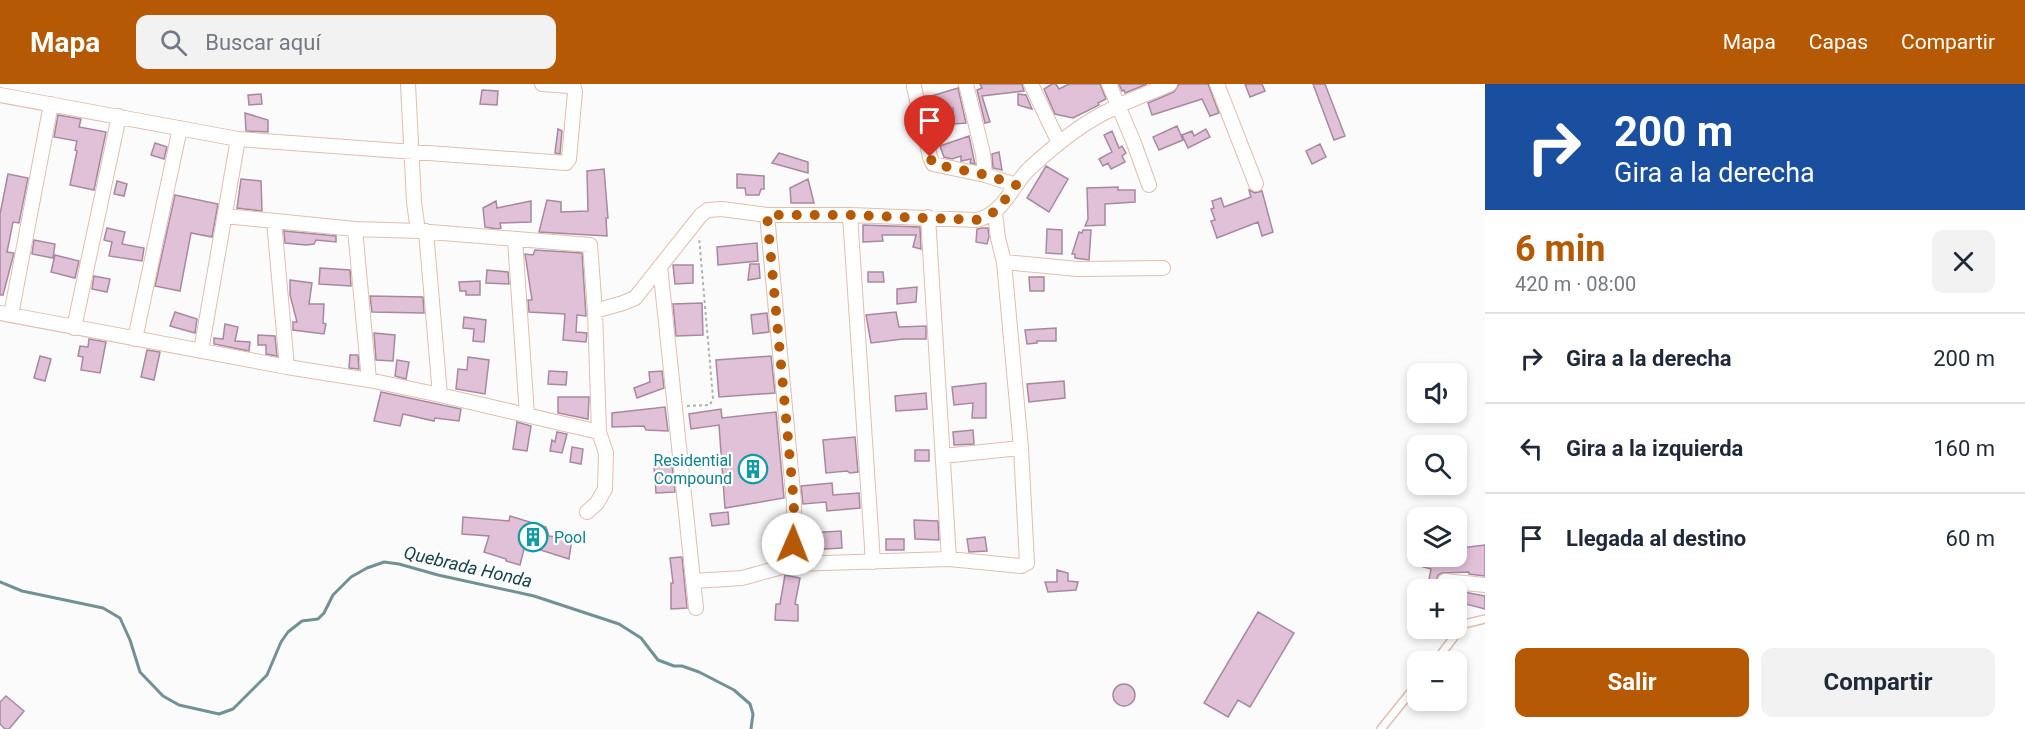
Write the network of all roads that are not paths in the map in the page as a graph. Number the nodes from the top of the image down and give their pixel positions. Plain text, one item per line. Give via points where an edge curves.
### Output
1 (408, 84) edge
2 (542, 84) edge
3 (966, 84) edge
4 (1030, 84) edge
5 (1109, 84) edge
6 (1170, 84) edge
7 (1217, 84) edge
8 (914, 87) dead end
9 (0, 95) edge
10 (51, 104) junction
11 (1119, 106) junction
12 (119, 116) junction
13 (180, 128) junction
14 (238, 139) junction
15 (1059, 143) junction
16 (412, 153) junction
17 (986, 175) junction
18 (1257, 184) dead end
19 (1016, 185) junction
20 (1149, 185) dead end
21 (995, 213) junction
22 (767, 215) junction
23 (850, 215) junction
24 (225, 216) junction
25 (928, 218) junction
26 (274, 221) junction
27 (356, 229) junction
28 (422, 231) junction
29 (515, 240) junction
30 (1004, 262) junction
31 (660, 266) junction
32 (1163, 268) dead end
33 (595, 311) junction
34 (5, 314) edge
35 (74, 328) junction
36 (135, 339) junction
37 (201, 351) junction
38 (287, 367) junction
39 (369, 380) junction
40 (440, 394) junction
41 (526, 415) junction
42 (599, 432) junction
43 (1021, 448) junction
44 (943, 456) junction
45 (587, 512) dead end
46 (949, 559) junction
47 (873, 562) junction
48 (793, 564) junction
49 (694, 581) junction
50 (1467, 583) edge
51 (1485, 585) edge
52 (696, 608) dead end
53 (1485, 620) edge
54 (1443, 651) edge
55 (1407, 697) edge
56 (1381, 729) edge

1 - 16 street
2 - 16 street via 574,88 566,163
3 - 17 street
4 - 15 street
5 - 11 street
6 - 11 street
7 - 18 street
8 - 17 street via 933,164
9 - 10 street
10 - 12 street
10 - 34 street
11 - 15 street
11 - 20 street
12 - 13 street
12 - 35 street
13 - 14 street
13 - 36 street
14 - 16 street
14 - 24 street
15 - 19 street
16 - 28 street via 414,202
17 - 19 street
19 - 21 street
21 - 25 street via 976,220
21 - 30 street
22 - 23 street
22 - 31 street via 708,210
22 - 48 street via 794,503
23 - 25 street
23 - 47 street
24 - 26 street
24 - 37 street
25 - 44 street
26 - 27 street
26 - 38 street
27 - 28 street
27 - 39 street
28 - 29 street
28 - 40 street
29 - 33 street via 590,245
29 - 41 street
30 - 32 street via 1078,269
30 - 43 street
31 - 33 street via 635,298
31 - 49 street
33 - 42 street
34 - 35 street
35 - 36 street
36 - 37 street
37 - 38 street
38 - 39 street
39 - 40 street
40 - 41 street
41 - 42 street
42 - 45 street via 606,453 604,489
43 - 44 street
43 - 46 street via 1027,563 1021,566
44 - 46 street
46 - 47 street
47 - 48 street
48 - 49 street via 742,578
49 - 52 street
50 - 51 street
53 - 54 lane via 1464,624
55 - 56 lane

